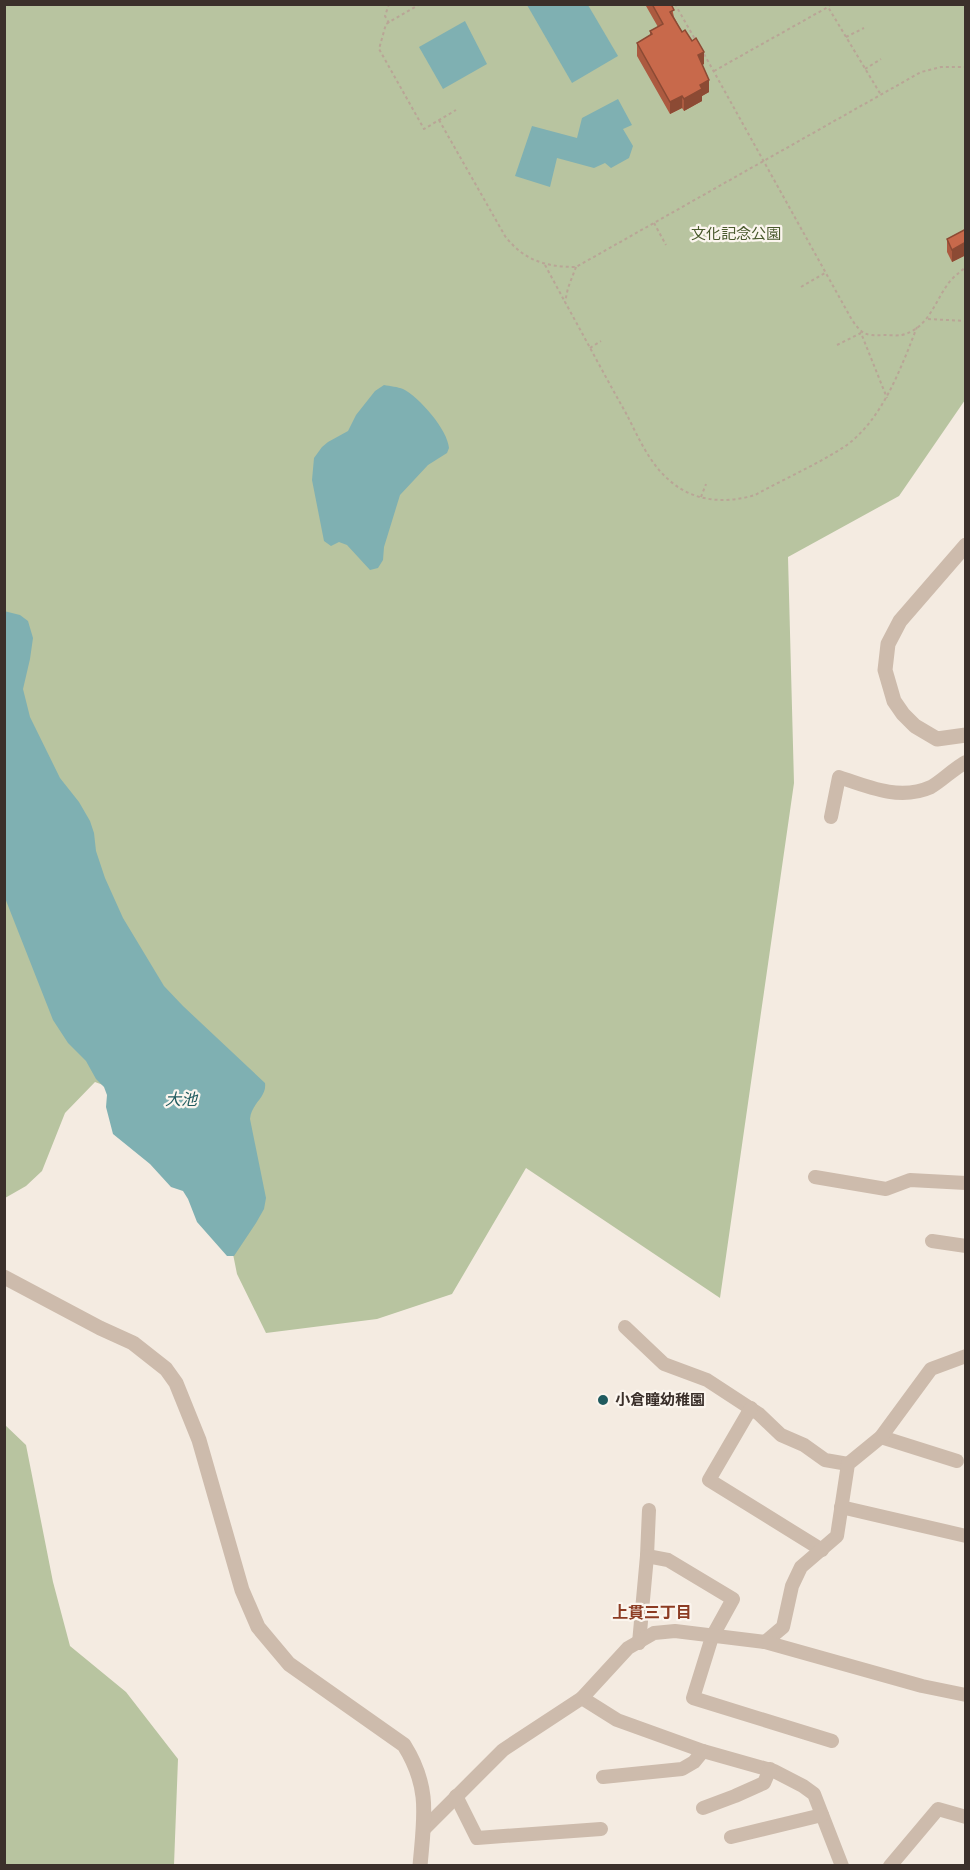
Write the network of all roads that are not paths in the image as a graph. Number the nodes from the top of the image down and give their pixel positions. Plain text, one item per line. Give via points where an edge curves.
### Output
1 (966, 545) edge
2 (966, 735) edge
3 (966, 762) edge
4 (831, 817) dead end
5 (815, 1177) dead end
6 (966, 1183) edge
7 (932, 1241) dead end
8 (966, 1246) edge
9 (4, 1276) edge
10 (624, 1327) dead end
11 (966, 1356) edge
12 (751, 1408) junction
13 (881, 1437) junction
14 (957, 1461) dead end
15 (848, 1464) junction
16 (841, 1507) junction
17 (649, 1510) dead end
18 (966, 1536) edge
19 (822, 1550) junction
20 (647, 1556) junction
21 (712, 1637) junction
22 (765, 1642) junction
23 (639, 1643) junction
24 (966, 1695) edge
25 (582, 1698) junction
26 (832, 1742) dead end
27 (703, 1751) junction
28 (770, 1769) junction
29 (603, 1777) dead end
30 (456, 1797) junction
31 (703, 1808) dead end
32 (822, 1815) junction
33 (966, 1817) edge
34 (601, 1829) dead end
35 (423, 1830) junction
36 (731, 1837) dead end
37 (420, 1866) edge
38 (842, 1866) edge
39 (890, 1866) edge

1 - 2 street via 900,621 888,644 885,670 894,701 915,726 938,739
3 - 4 street via 930,787 909,792 888,793 839,777
5 - 6 street via 886,1189 910,1180
7 - 8 street
9 - 35 street via 133,1343 166,1369 176,1383 199,1440 242,1590 258,1627 290,1664 404,1745 422,1786
10 - 12 street via 664,1364 707,1380
11 - 13 street via 931,1369
12 - 15 street via 782,1435 804,1444 825,1460
12 - 19 street via 708,1480
13 - 14 street
13 - 15 street
15 - 16 street
16 - 18 street
16 - 19 street via 837,1536
17 - 20 street
19 - 22 street via 801,1567 792,1586 783,1627
20 - 21 street via 668,1560 733,1599
20 - 23 street
21 - 22 street
21 - 23 street via 675,1631 654,1633
21 - 26 street via 693,1698
22 - 24 street
23 - 25 street via 628,1648
25 - 27 street via 617,1720
25 - 30 street via 503,1750
27 - 28 street
27 - 29 street via 682,1769
28 - 31 street via 764,1783
28 - 32 street via 814,1794
30 - 34 street via 477,1838
30 - 35 street
32 - 36 street
32 - 38 street
33 - 39 street via 938,1809
35 - 37 street

